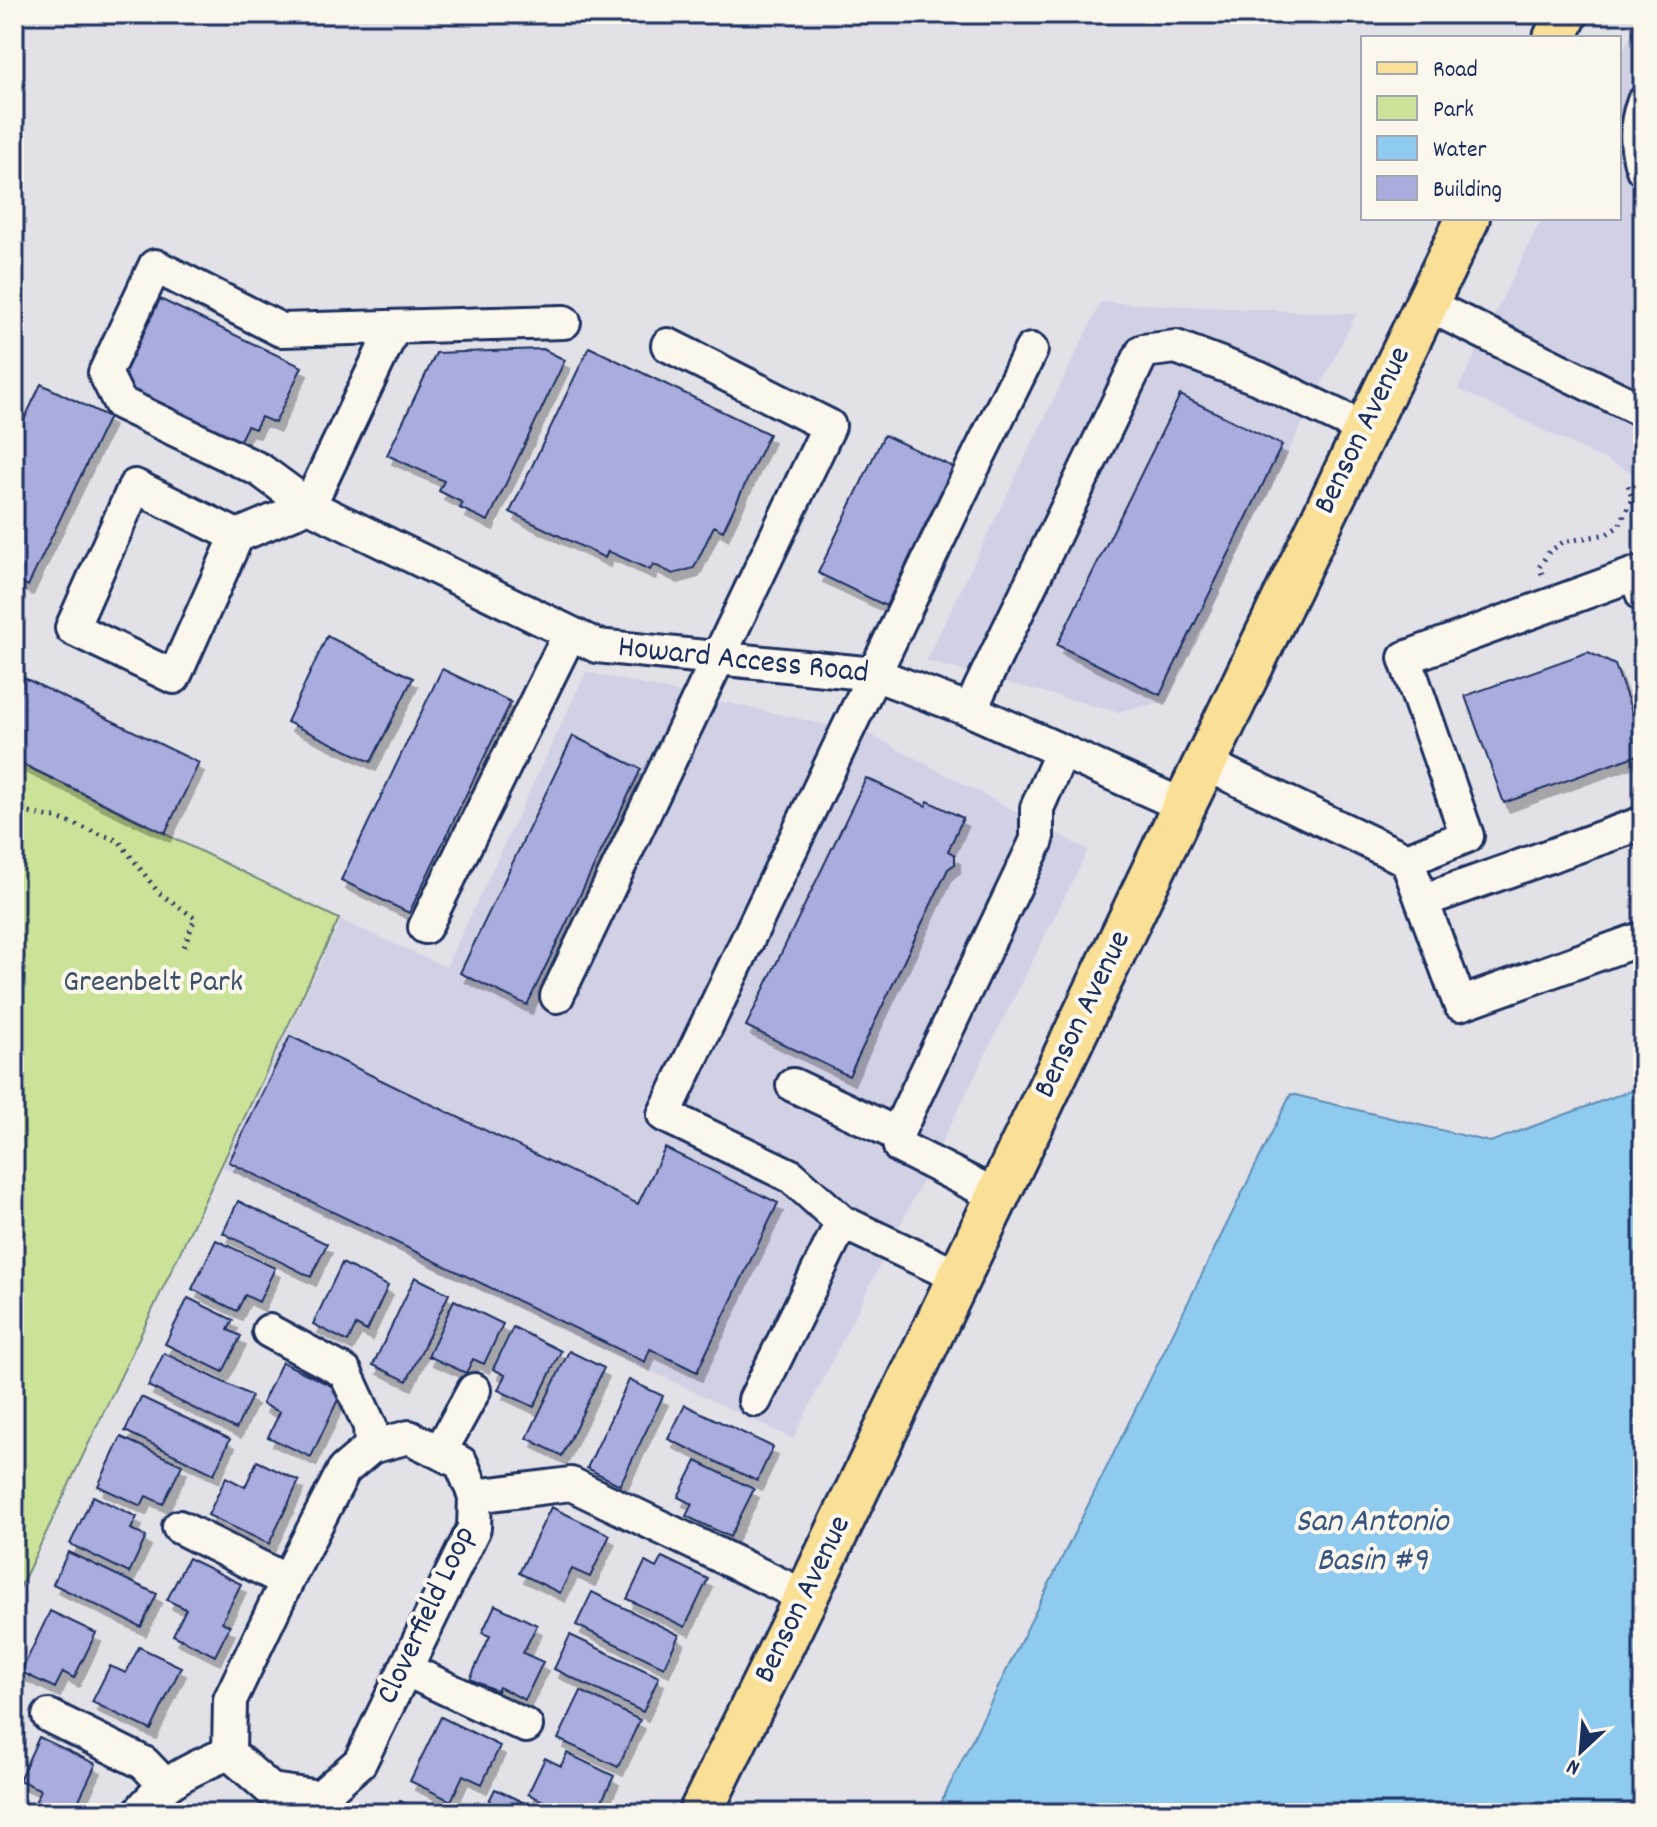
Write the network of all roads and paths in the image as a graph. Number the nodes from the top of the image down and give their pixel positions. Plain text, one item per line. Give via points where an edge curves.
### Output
1 (1566, 14) edge
2 (1556, 36) edge
3 (1643, 103) edge
4 (1643, 169) edge
5 (1467, 220) edge
6 (1426, 304) junction
7 (564, 322) dead end
8 (394, 327) junction
9 (668, 345) dead end
10 (1031, 350) dead end
11 (1643, 411) edge
12 (1365, 429) junction
13 (1628, 484) dead end
14 (309, 506) junction
15 (237, 536) junction
16 (1543, 576) dead end
17 (1641, 578) edge
18 (570, 633) junction
19 (719, 658) junction
20 (874, 674) junction
21 (970, 710) junction
22 (1062, 751) junction
23 (1204, 763) junction
24 (1184, 806) junction
25 (14, 810) edge
26 (1643, 823) edge
27 (1407, 860) junction
28 (1422, 901) junction
29 (425, 927) dead end
30 (1643, 938) edge
31 (183, 950) dead end
32 (557, 996) dead end
33 (793, 1085) dead end
34 (897, 1134) junction
35 (997, 1196) junction
36 (842, 1222) junction
37 (959, 1277) junction
38 (269, 1331) dead end
39 (474, 1390) dead end
40 (755, 1400) dead end
41 (371, 1447) junction
42 (440, 1452) junction
43 (475, 1496) junction
44 (179, 1527) dead end
45 (287, 1581) junction
46 (806, 1597) junction
47 (405, 1669) junction
48 (49, 1716) dead end
49 (526, 1726) dead end
50 (229, 1753) junction
51 (165, 1785) junction
52 (322, 1805) edge
53 (139, 1813) edge
54 (700, 1813) edge

1 - 2 main road
3 - 4 street via 1637,149
5 - 6 main road, Benson Avenue
6 - 11 street
6 - 12 main road, Benson Avenue
7 - 8 street
8 - 14 street
8 - 14 street, Howard Access Road via 281,330 155,266 105,373 120,403 260,470
9 - 19 street via 829,426
10 - 20 street
12 - 21 street via 1258,378 1176,347 1143,351
12 - 23 main road, Benson Avenue
13 - 16 path via 1632,499 1619,526 1607,534 1563,542 1539,567
14 - 15 street
14 - 18 street, Howard Access Road
15 - 15 street via 135,486 72,628 174,677
17 - 27 street via 1635,574 1405,658 1467,836
18 - 19 street, Howard Access Road via 597,646
18 - 29 street
19 - 20 street, Howard Access Road
19 - 32 street
20 - 21 street, Howard Access Road
20 - 36 street via 664,1115 791,1176
21 - 22 street, Howard Access Road
22 - 24 street, Howard Access Road
22 - 34 street via 1037,808 1037,840
23 - 24 main road, Benson Avenue
23 - 27 street
24 - 35 main road, Benson Avenue
25 - 31 path via 60,819 119,841 158,892 195,918
26 - 28 street
27 - 28 street
28 - 30 street via 1460,1004
33 - 34 street
34 - 35 street via 900,1147
35 - 37 main road, Benson Avenue
36 - 37 street
36 - 40 street
37 - 46 main road, Benson Avenue
38 - 41 street via 345,1372 370,1426
39 - 42 street
41 - 42 street, Cloverfield Loop via 409,1437
41 - 45 street, Cloverfield Loop via 344,1470
42 - 43 street, Cloverfield Loop via 461,1463
43 - 46 street via 571,1484
43 - 47 street, Cloverfield Loop via 474,1528
44 - 45 street
45 - 50 street, Cloverfield Loop via 230,1700
46 - 54 main road, Benson Avenue
47 - 49 street
47 - 52 street, Cloverfield Loop via 360,1762
48 - 51 street via 144,1763
50 - 51 street
50 - 52 street, Cloverfield Loop via 271,1790
51 - 53 street

